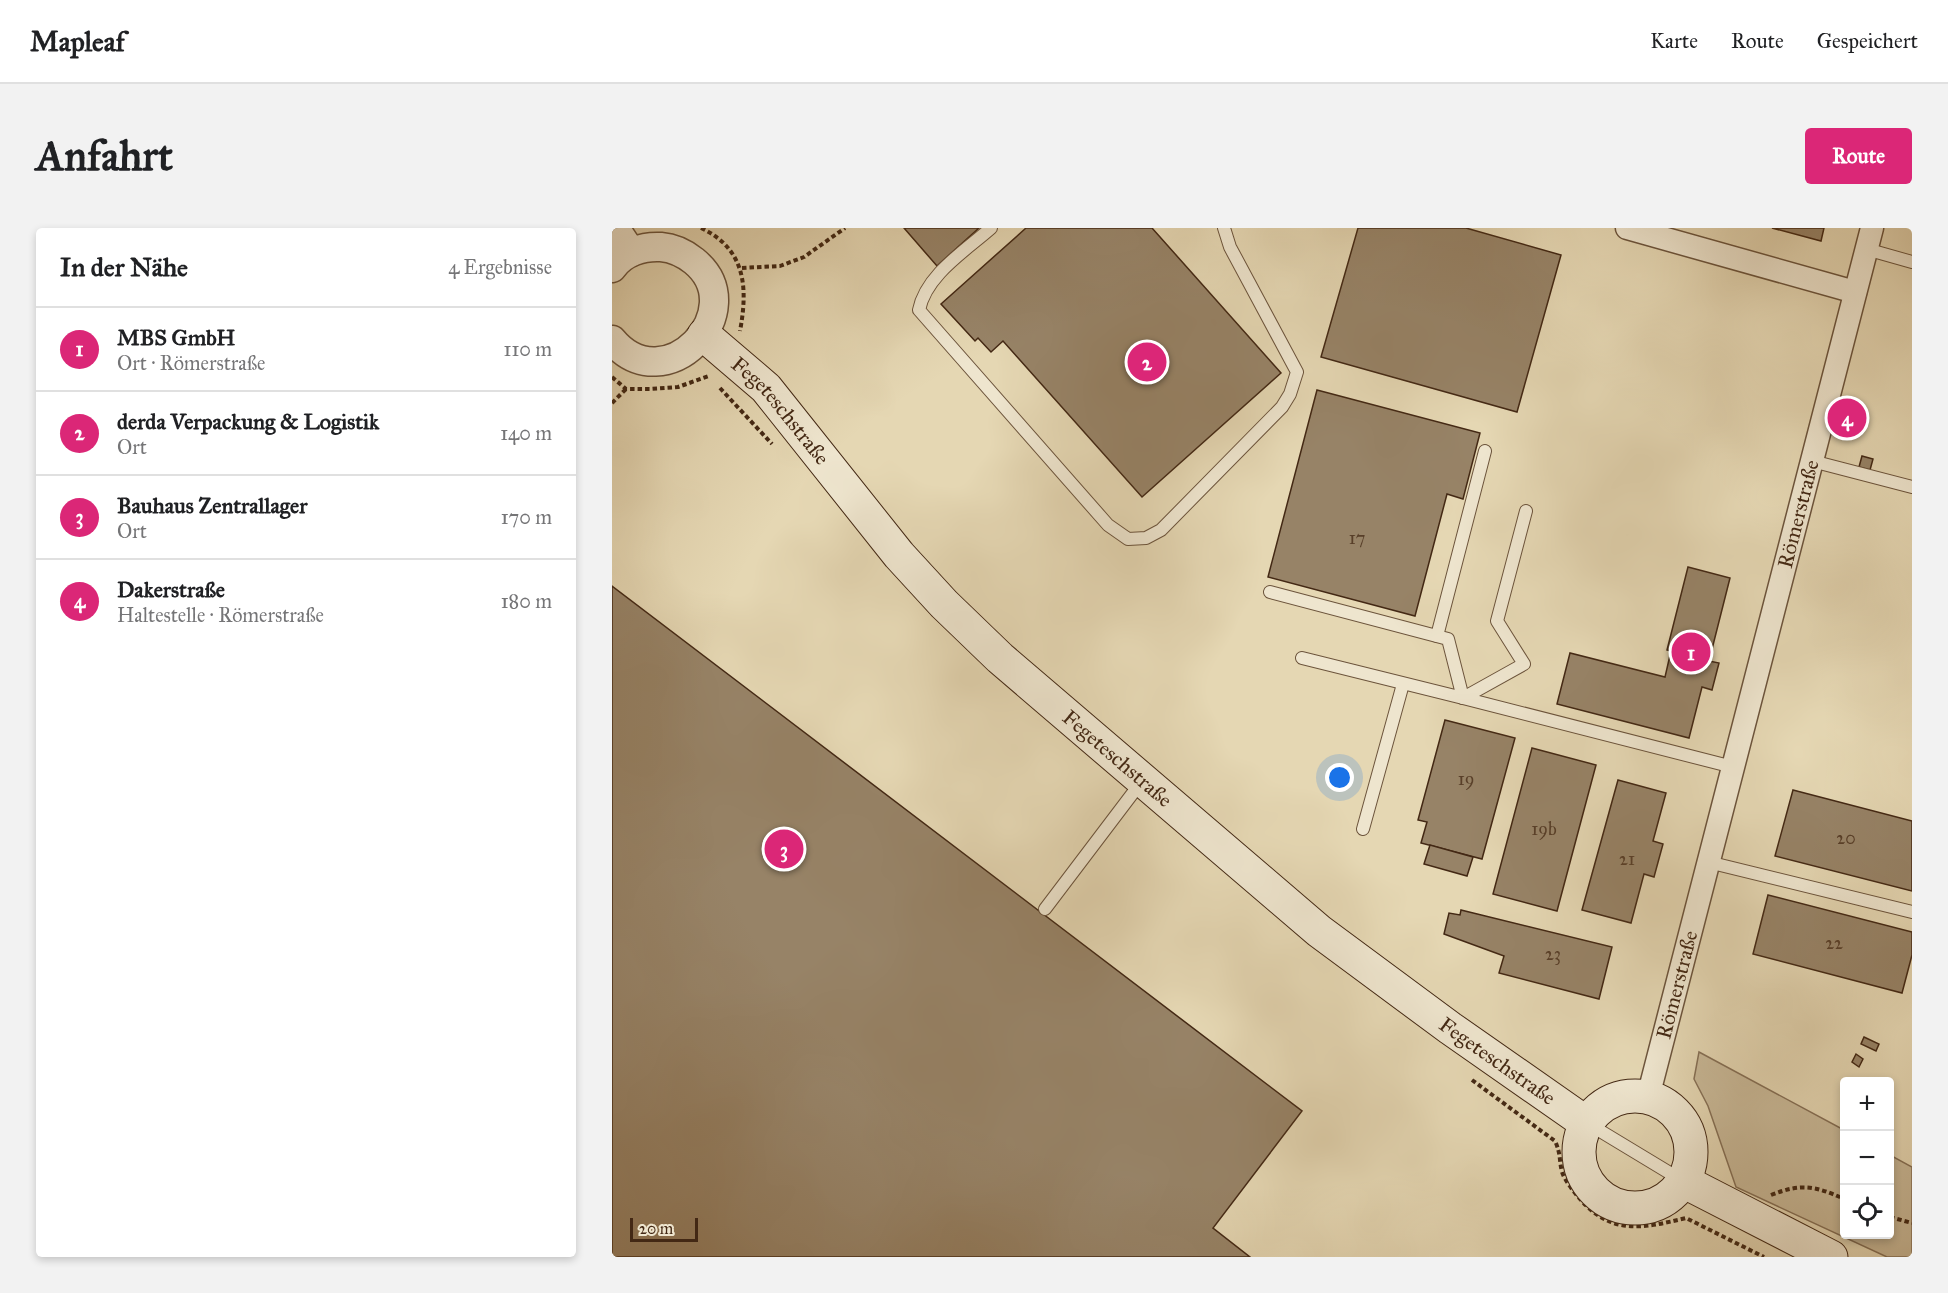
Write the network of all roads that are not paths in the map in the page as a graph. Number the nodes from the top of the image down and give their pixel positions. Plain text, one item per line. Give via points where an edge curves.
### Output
1 (615, 228) edge
2 (991, 228) edge
3 (1224, 228) edge
4 (1627, 228) edge
5 (1869, 239) edge
6 (621, 260) edge
7 (1912, 261) edge
8 (1855, 292) junction
9 (704, 335) junction
10 (614, 347) edge
11 (1485, 451) dead end
12 (1812, 462) junction
13 (1912, 487) edge
14 (1526, 511) dead end
15 (1270, 592) dead end
16 (1437, 636) junction
17 (1302, 658) dead end
18 (1403, 684) junction
19 (1463, 698) junction
20 (1733, 767) junction
21 (1143, 780) junction
22 (1363, 829) dead end
23 (1708, 862) junction
24 (1045, 909) dead end
25 (1912, 912) edge
26 (1648, 1097) junction
27 (1586, 1123) junction
28 (1683, 1181) junction
29 (1830, 1257) edge

1 - 6 street
2 - 3 lane via 923,292 920,310 1108,525 1128,539 1146,538 1161,530 1261,430 1290,394 1297,372 1230,247
4 - 8 street
5 - 7 lane
5 - 8 street, Römerstraße
6 - 9 street via 648,247 667,247 699,266 713,299
8 - 12 street, Römerstraße
9 - 10 street via 692,348 662,361 631,356
9 - 21 main road, Fegeteschstraße via 766,388 899,555 944,604
11 - 16 lane
12 - 13 lane
12 - 20 street, Römerstraße
14 - 19 lane via 1497,621 1524,664
15 - 16 lane
16 - 19 lane via 1448,639
17 - 18 lane
18 - 19 lane
18 - 22 lane
19 - 20 lane
20 - 23 street, Römerstraße
21 - 24 lane
21 - 27 main road, Fegeteschstraße via 1319,931
23 - 25 lane
23 - 26 street, Römerstraße
26 - 27 main road via 1630,1095 1613,1100
26 - 28 main road via 1671,1109 1687,1130 1690,1165
27 - 28 lane
27 - 28 main road via 1578,1157 1582,1174 1605,1201 1640,1209 1672,1195
28 - 29 main road

